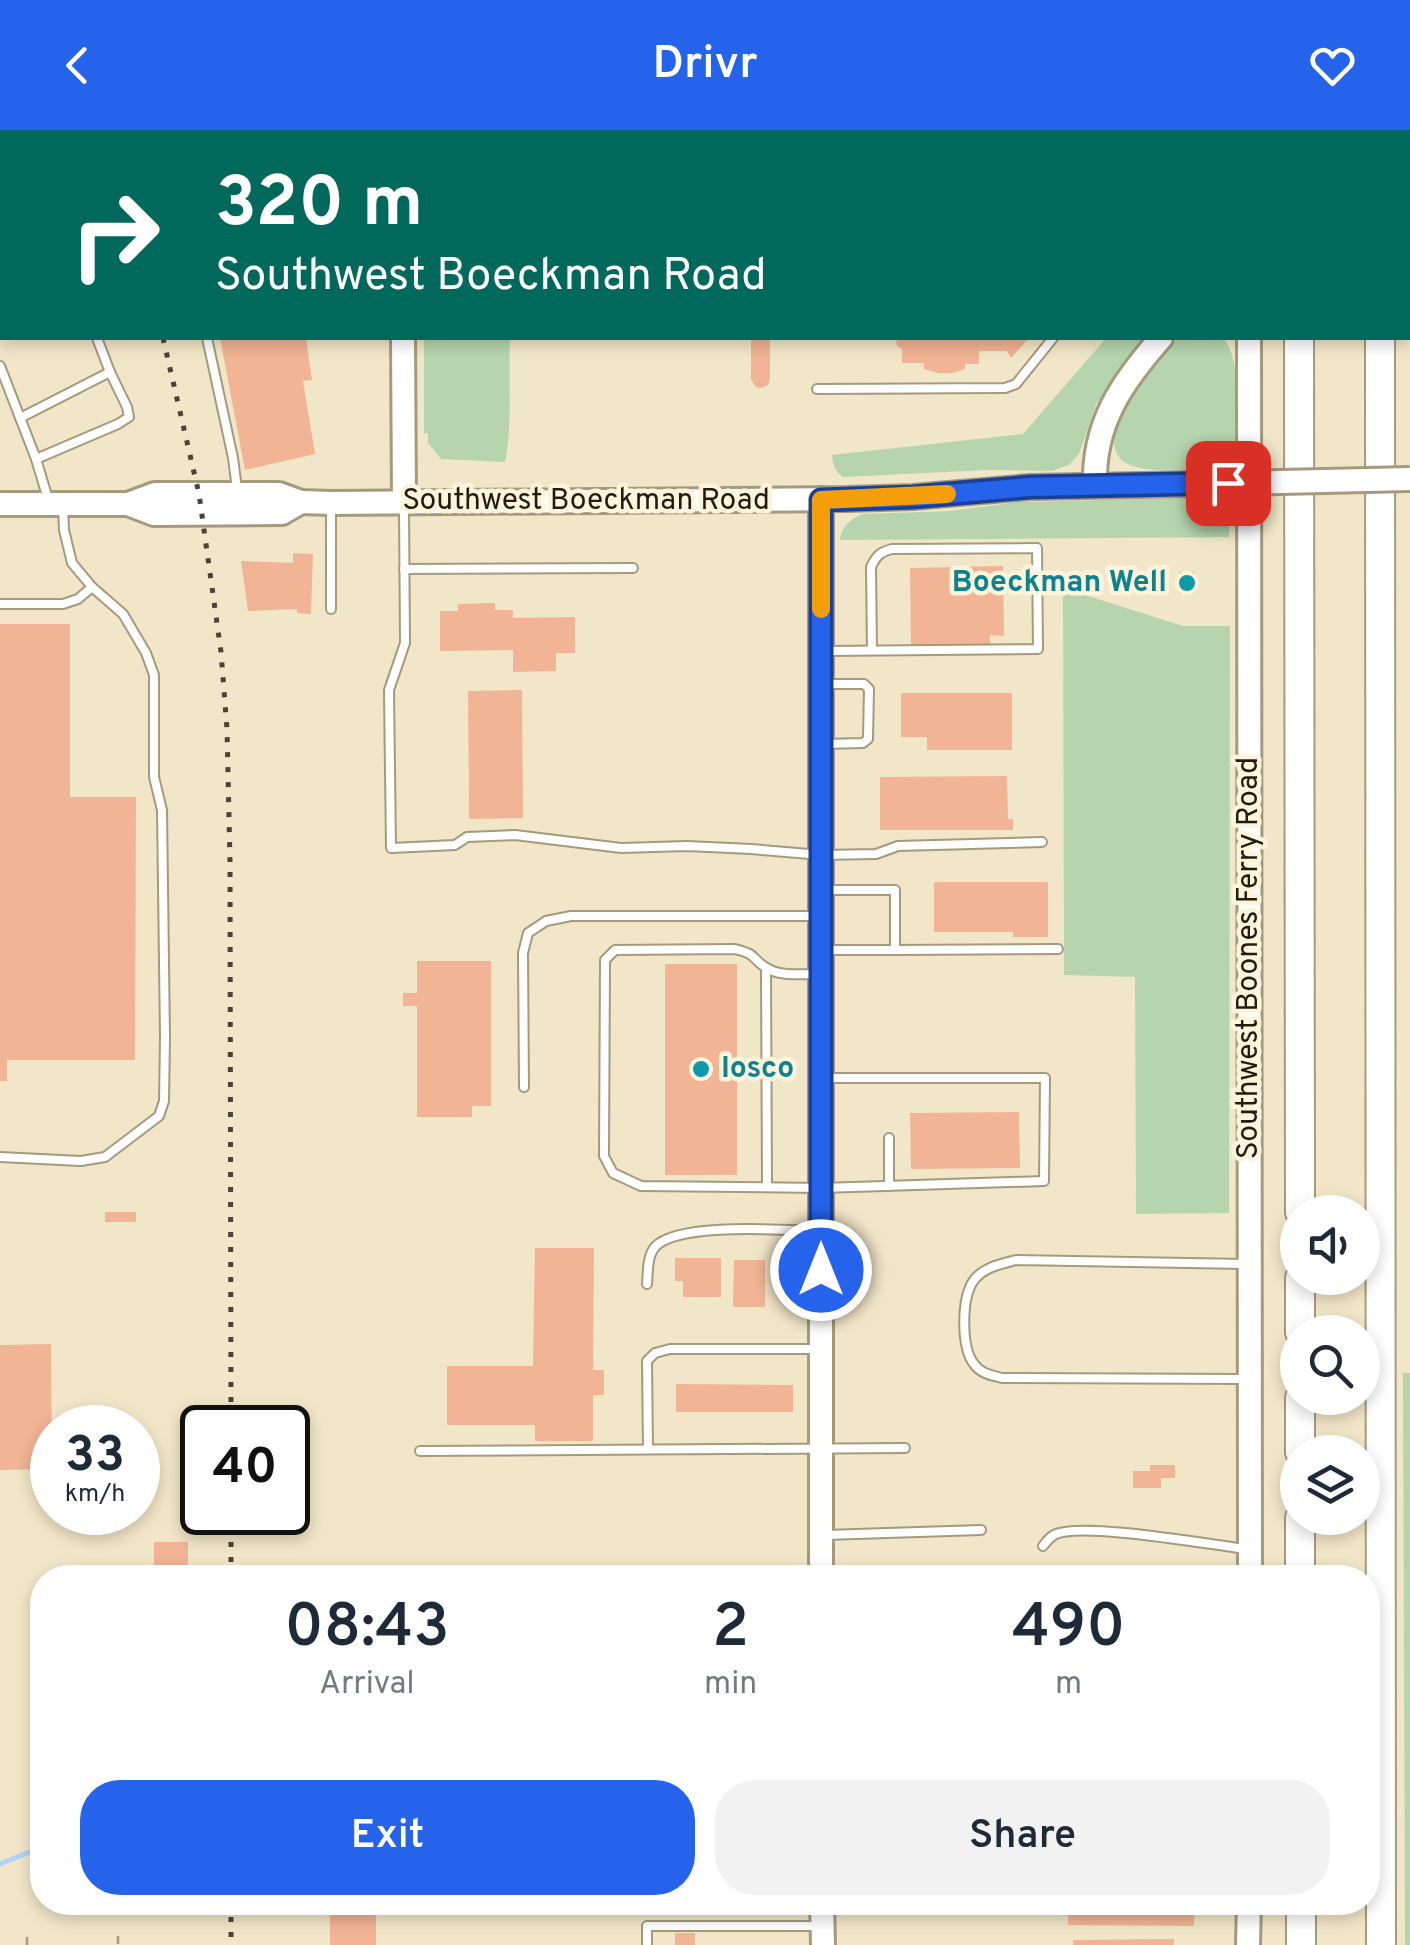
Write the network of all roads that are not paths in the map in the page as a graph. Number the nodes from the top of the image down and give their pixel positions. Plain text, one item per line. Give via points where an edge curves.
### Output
1 (97, 340) edge
2 (206, 340) edge
3 (403, 340) edge
4 (1050, 340) edge
5 (1159, 340) edge
6 (1249, 340) edge
7 (1300, 340) edge
8 (1380, 340) edge
9 (0, 366) edge
10 (110, 372) junction
11 (817, 389) dead end
12 (20, 418) junction
13 (36, 459) junction
14 (1410, 480) edge
15 (1095, 485) junction
16 (238, 494) junction
17 (821, 500) junction
18 (302, 502) junction
19 (404, 502) junction
20 (331, 503) junction
21 (0, 504) edge
22 (56, 504) junction
23 (128, 504) junction
24 (633, 568) dead end
25 (404, 569) junction
26 (92, 586) junction
27 (0, 604) edge
28 (331, 609) dead end
29 (872, 650) junction
30 (821, 651) junction
31 (821, 684) junction
32 (821, 744) junction
33 (1042, 842) dead end
34 (821, 855) junction
35 (821, 890) junction
36 (821, 916) junction
37 (1058, 949) dead end
38 (821, 950) junction
39 (895, 950) junction
40 (766, 968) junction
41 (821, 974) junction
42 (821, 1078) junction
43 (524, 1087) dead end
44 (888, 1138) dead end
45 (0, 1157) edge
46 (889, 1186) junction
47 (767, 1188) junction
48 (821, 1188) junction
49 (1300, 1195) edge
50 (821, 1231) junction
51 (1249, 1264) junction
52 (646, 1284) dead end
53 (821, 1350) junction
54 (1250, 1378) junction
55 (821, 1447) junction
56 (905, 1448) dead end
57 (648, 1449) junction
58 (420, 1452) dead end
59 (981, 1530) dead end
60 (821, 1535) junction
61 (1300, 1535) edge
62 (1043, 1546) dead end
63 (1250, 1549) junction
64 (821, 1565) edge
65 (1250, 1565) edge
66 (1300, 1565) edge
67 (1249, 1915) edge
68 (1300, 1915) edge
69 (822, 1924) edge
70 (647, 1945) edge
71 (1248, 1945) edge
72 (1301, 1945) edge
73 (1381, 1945) edge

1 - 10 lane
2 - 16 lane
3 - 19 street
4 - 11 lane via 1016,384 1004,388
5 - 15 street via 1106,417
6 - 51 street, Southwest Boones Ferry Road
7 - 49 highway
8 - 73 highway
9 - 12 lane
10 - 12 lane
10 - 13 lane via 129,417
12 - 13 lane
13 - 22 lane
14 - 15 street, Southwest Boeckman Road, bridge
15 - 17 street, Southwest Boeckman Road
16 - 18 street, Southwest Boeckman Road via 279,494
16 - 23 street, Southwest Boeckman Road via 155,494
17 - 19 street, Southwest Boeckman Road
17 - 30 street
18 - 20 street, Southwest Boeckman Road
18 - 23 street, Southwest Boeckman Road via 282,514 154,514
19 - 20 street, Southwest Boeckman Road
19 - 25 lane
20 - 28 lane
21 - 22 street, Southwest Boeckman Road
22 - 23 street, Southwest Boeckman Road
22 - 26 lane via 72,563
24 - 25 lane
25 - 34 lane via 404,643 389,690 391,848 516,835 620,848
26 - 27 lane via 63,604
26 - 45 lane via 122,614 154,675 164,1100 159,1116 106,1157
29 - 29 lane via 1038,650 1037,548 882,551 871,567
29 - 30 lane
30 - 31 street
31 - 32 street
31 - 32 lane via 864,684 869,690 868,739
32 - 34 street
33 - 34 lane
34 - 35 street
35 - 36 street
35 - 39 lane via 895,890
36 - 38 street
36 - 43 lane via 546,921 528,933 522,953
37 - 39 lane
38 - 39 lane
38 - 41 street
40 - 41 lane
40 - 47 lane
40 - 47 lane via 736,950 615,950 604,960 604,1156 612,1174 640,1186
41 - 42 street
42 - 46 lane via 1045,1078 1044,1181
42 - 48 street
44 - 46 lane
46 - 48 lane
47 - 48 lane
48 - 50 street
50 - 52 lane via 702,1230 670,1237 650,1254
50 - 53 street
51 - 54 street, Southwest Boones Ferry Road
51 - 54 lane via 1016,1260 974,1279 965,1321 972,1363 1002,1378
53 - 55 street
53 - 57 lane via 655,1353 647,1361
54 - 63 street, Southwest Boones Ferry Road
55 - 56 lane
55 - 57 lane
55 - 60 street
57 - 58 lane
59 - 60 lane
60 - 64 street
61 - 66 highway
62 - 63 lane via 1054,1535 1090,1531
63 - 65 street, Southwest Boones Ferry Road
67 - 71 street
68 - 72 highway
69 - 70 lane via 647,1926

